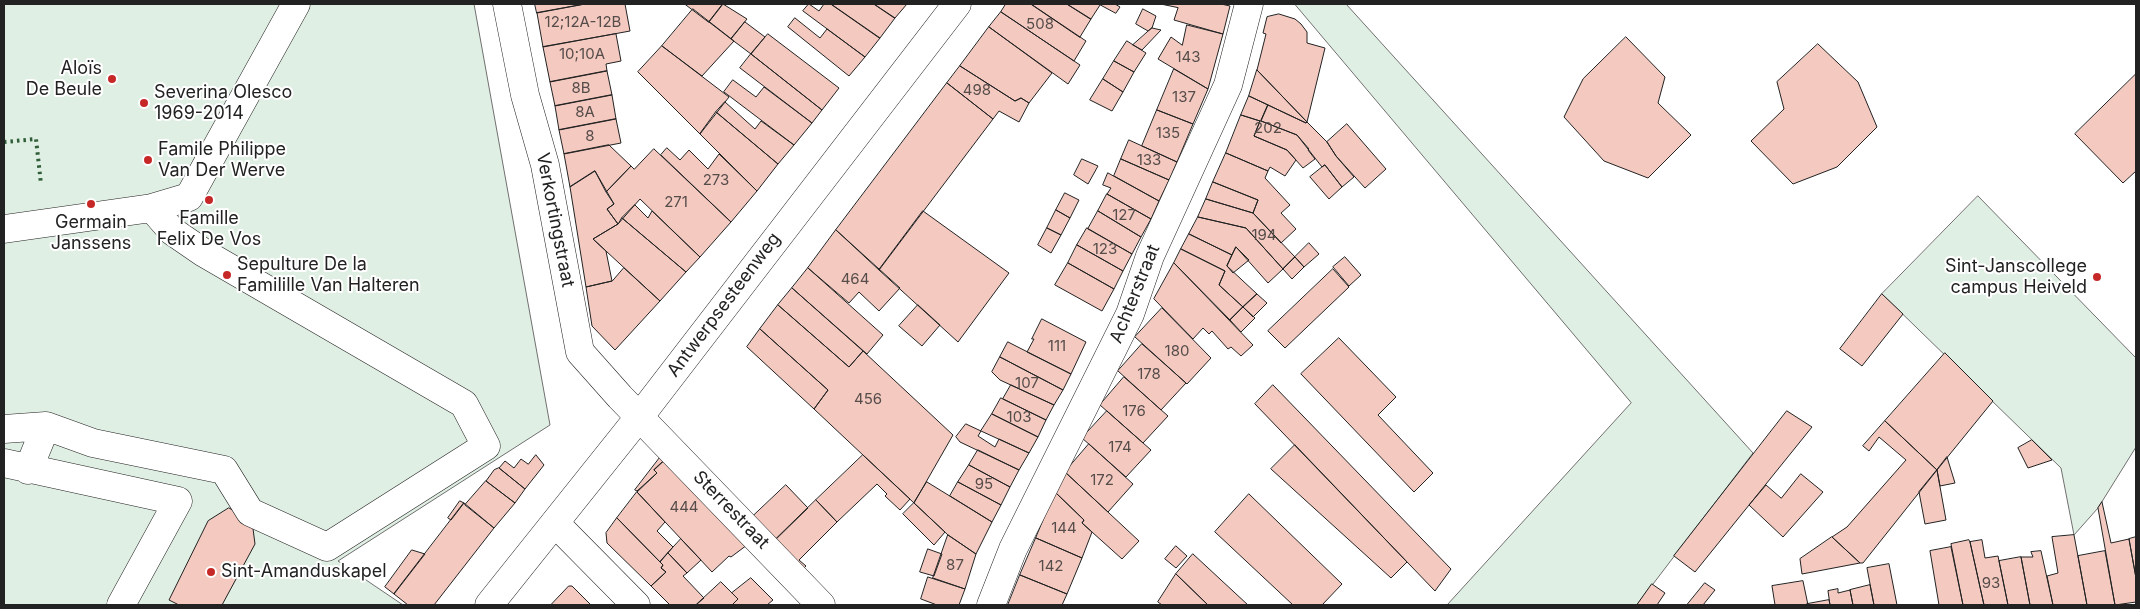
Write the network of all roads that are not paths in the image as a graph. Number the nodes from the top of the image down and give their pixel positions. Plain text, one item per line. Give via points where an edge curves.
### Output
1 (296, 4) edge
2 (507, 4) edge
3 (957, 4) edge
4 (1249, 4) edge
5 (152, 208) junction
6 (4, 229) edge
7 (640, 416) junction
8 (46, 426) junction
9 (4, 429) edge
10 (16, 466) edge
11 (555, 523) junction
12 (121, 605) edge
13 (489, 605) edge
14 (636, 605) edge
15 (821, 605) edge
16 (991, 605) edge

1 - 5 street via 189,197
2 - 7 street, Verkortingstraat via 525,95 545,165 580,352
3 - 7 street, Antwerpsesteenweg
4 - 16 street, Achterstraat via 1228,85 1150,256 1130,314 1013,549
5 - 6 street
5 - 8 street via 172,231 204,254 464,404 486,446 327,547 250,512 224,470 93,443
7 - 11 street, Antwerpsesteenweg
7 - 15 street, Sterrestraat
8 - 9 street
8 - 10 street
10 - 12 street via 178,501
11 - 13 street, Antwerpsesteenweg
11 - 14 street

